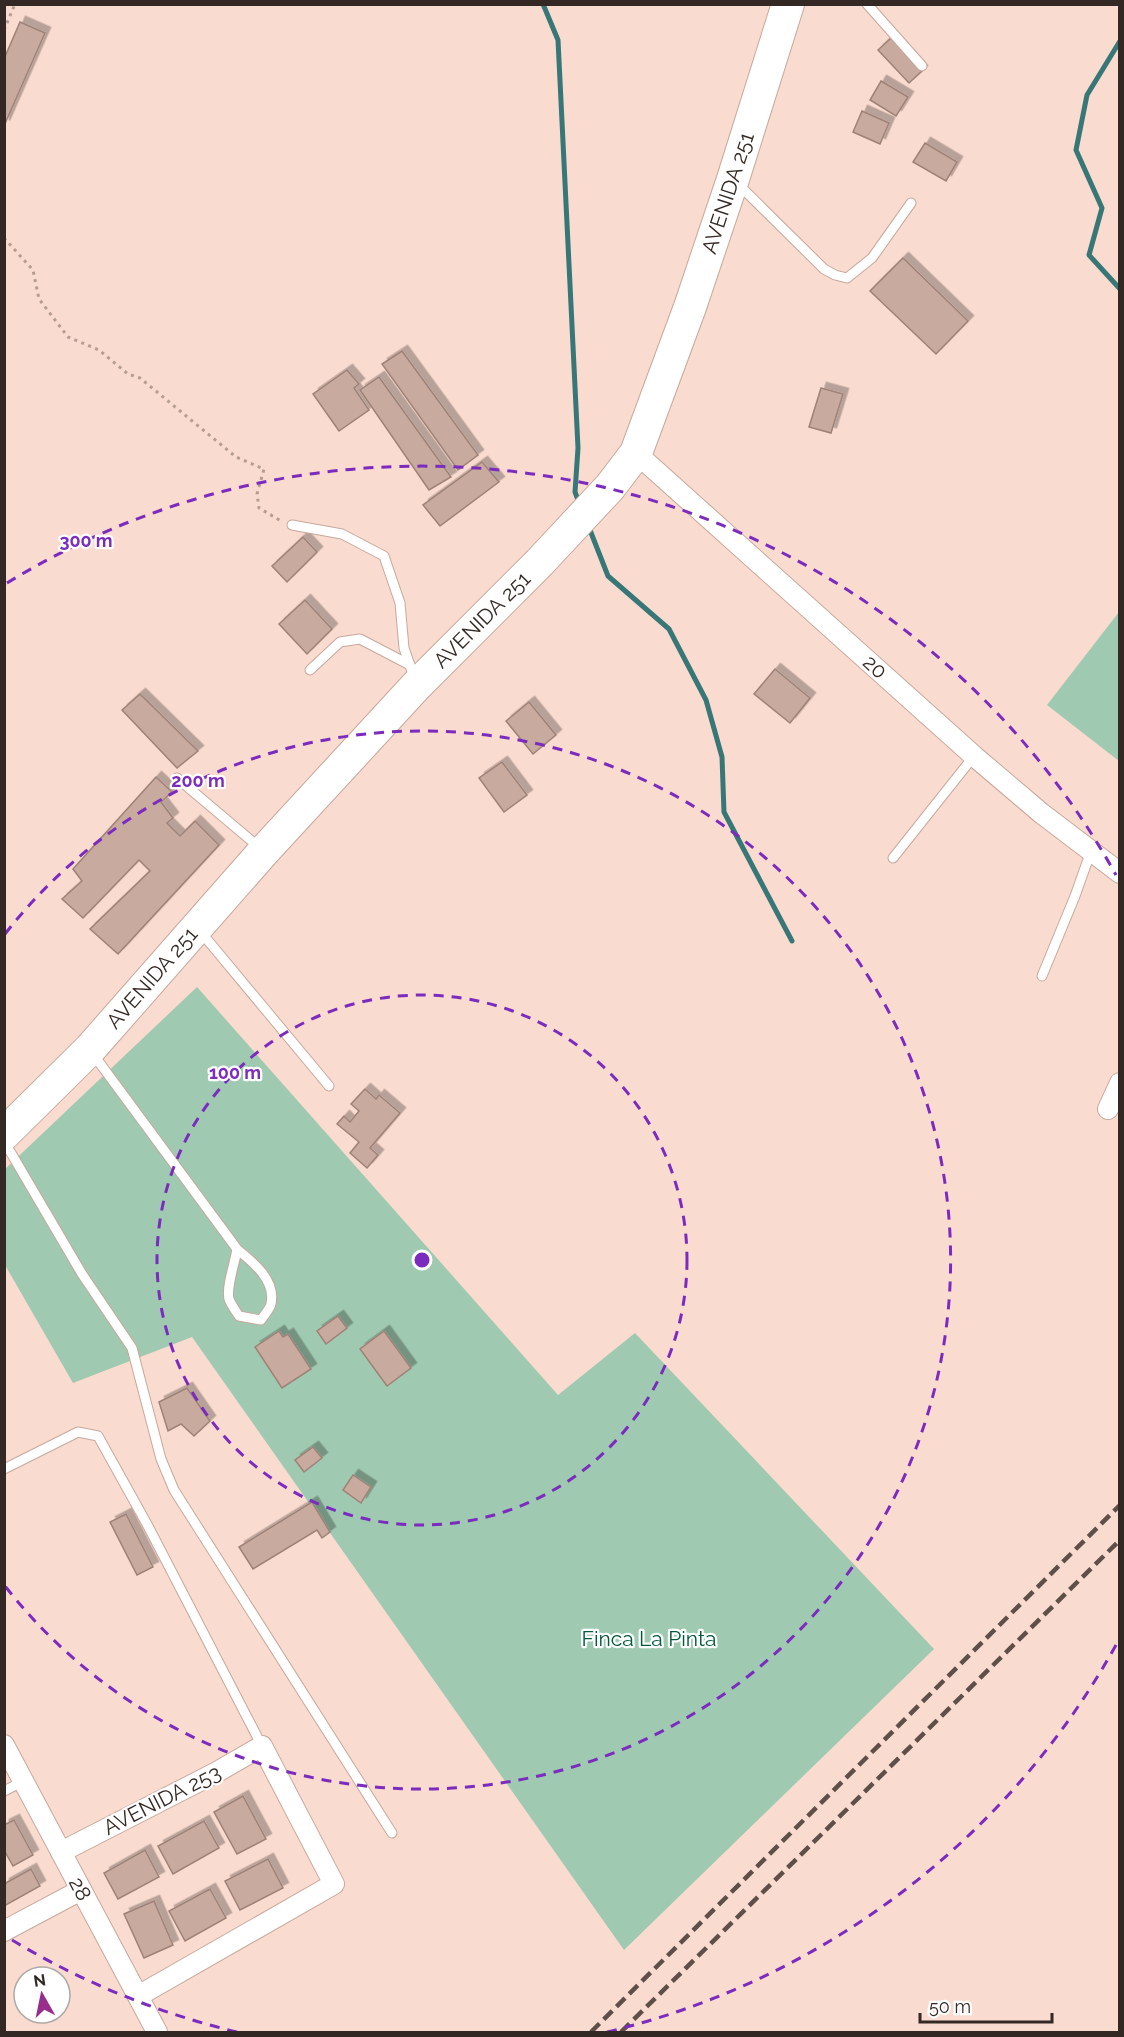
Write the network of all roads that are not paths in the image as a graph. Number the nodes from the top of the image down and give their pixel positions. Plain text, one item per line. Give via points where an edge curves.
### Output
1 (788, 4) edge
2 (867, 4) edge
3 (922, 66) dead end
4 (733, 179) junction
5 (911, 203) dead end
6 (636, 453) junction
7 (292, 525) road end
8 (310, 670) dead end
9 (414, 675) junction
10 (974, 756) junction
11 (177, 778) dead end
12 (264, 851) junction
13 (1091, 851) junction
14 (893, 858) dead end
15 (1119, 873) edge
16 (196, 927) junction
17 (1042, 976) dead end
18 (90, 1050) junction
19 (1119, 1083) edge
20 (329, 1086) dead end
21 (1108, 1109) dead end
22 (4, 1134) edge
23 (4, 1141) edge
24 (237, 1249) junction
25 (4, 1469) edge
26 (4, 1745) edge
27 (262, 1746) junction
28 (24, 1781) junction
29 (4, 1791) edge
30 (392, 1833) dead end
31 (61, 1852) junction
32 (81, 1890) junction
33 (4, 1931) edge
34 (138, 1996) junction
35 (157, 2032) edge

1 - 4 main road, AVENIDA 251
2 - 3 lane
4 - 5 lane via 824,268 848,278 872,258
4 - 6 main road, AVENIDA 251
6 - 9 main road, AVENIDA 251 via 610,488 540,562
6 - 10 street, 20
7 - 9 lane via 342,534 384,556 400,603 404,648
8 - 9 lane via 340,642 360,639
9 - 12 main road, AVENIDA 251
10 - 13 street, 20
10 - 14 lane
11 - 12 lane
12 - 16 main road, AVENIDA 251
13 - 15 street, 20
13 - 17 lane
16 - 18 main road, AVENIDA 251
16 - 20 lane
18 - 22 main road, AVENIDA 251
18 - 24 lane
19 - 21 street
23 - 30 lane via 82,1274 132,1348 160,1459 174,1490
24 - 24 lane via 260,1269 270,1290 271,1305 261,1320 239,1316 229,1298
25 - 27 lane via 78,1432 98,1436
26 - 28 street, 28
27 - 31 street, AVENIDA 253
27 - 34 street via 334,1884
28 - 29 lane
28 - 31 street, 28
31 - 32 street, 28
32 - 33 street
32 - 34 street, 28
34 - 35 street, 28

